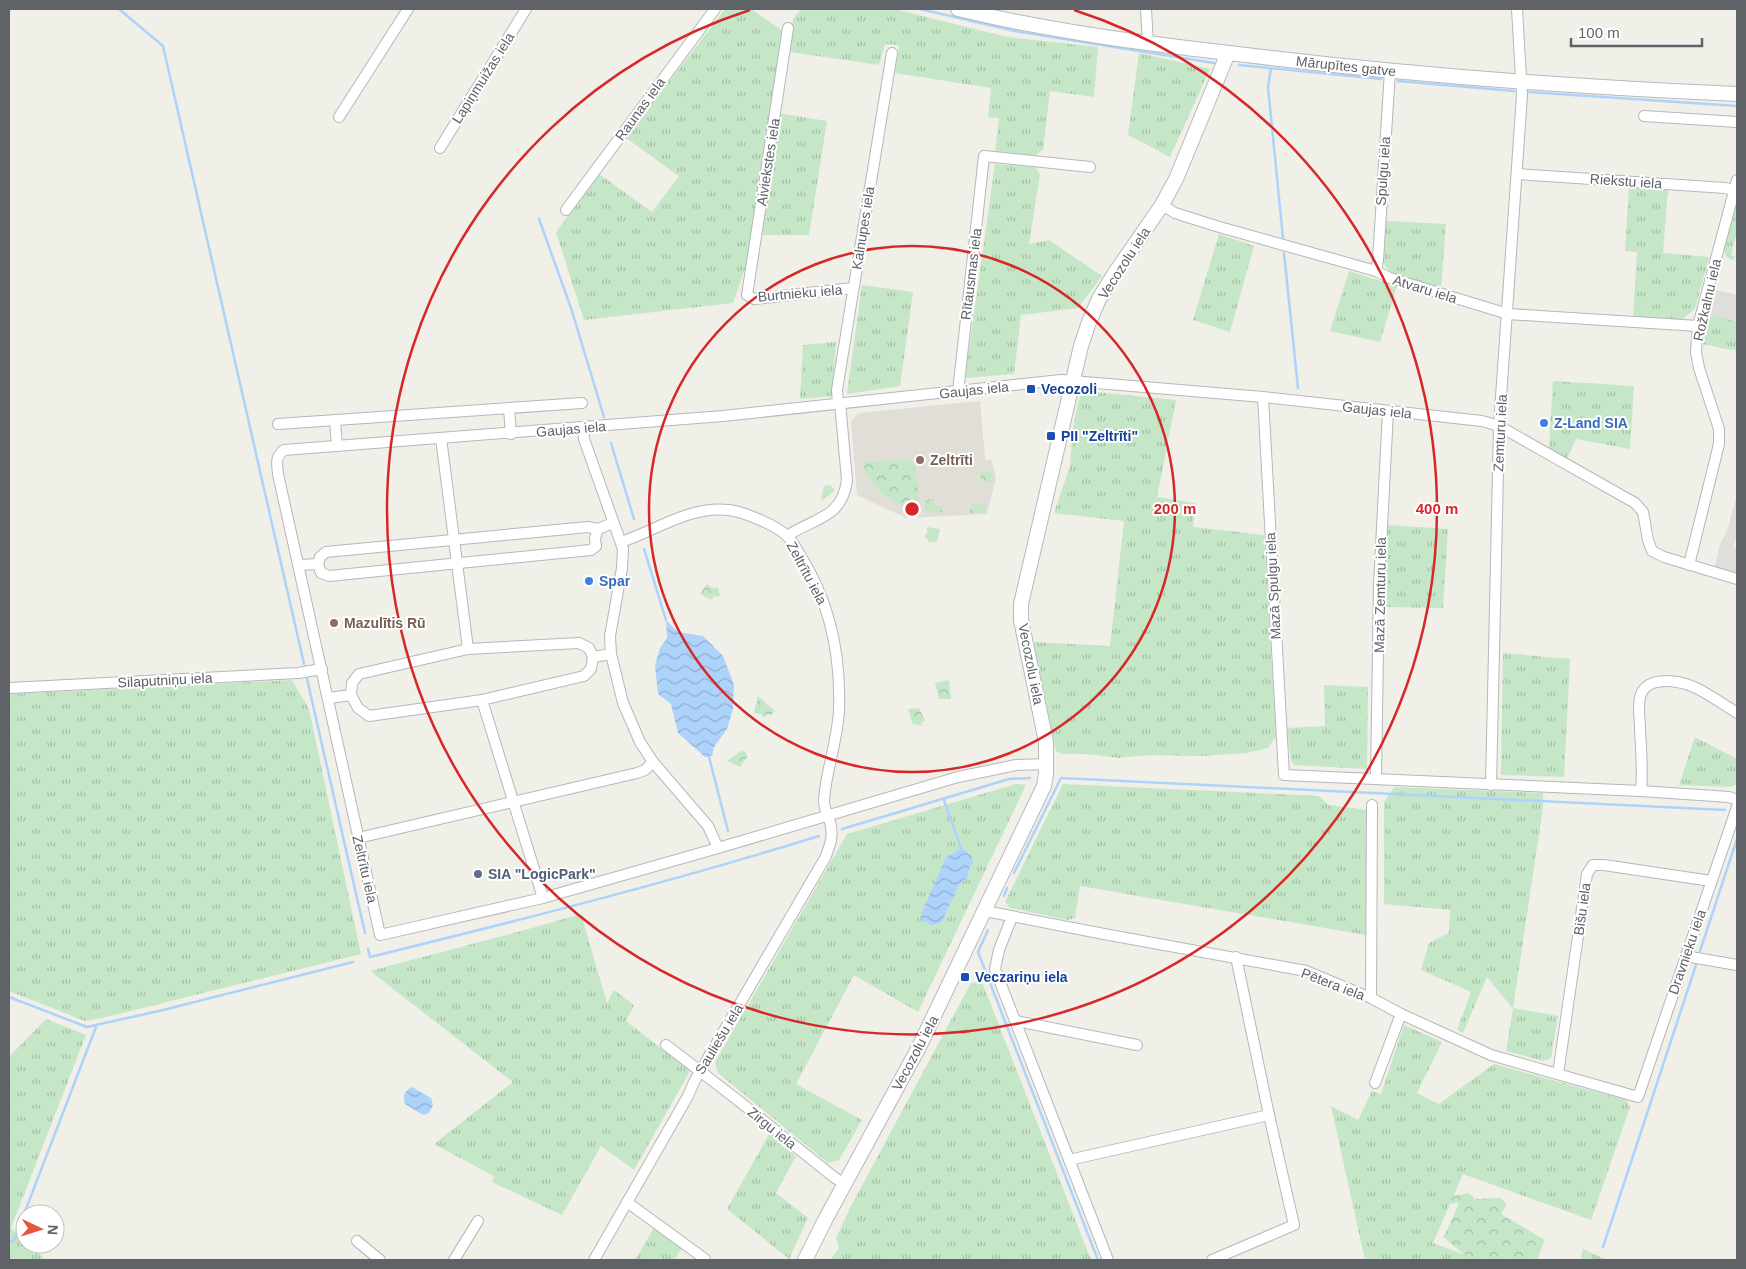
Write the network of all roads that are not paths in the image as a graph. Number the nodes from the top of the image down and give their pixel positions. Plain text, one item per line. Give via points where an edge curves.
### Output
1 (408, 9) edge
2 (526, 9) edge
3 (715, 9) edge
4 (958, 9) edge
5 (1146, 9) edge
6 (1517, 9) edge
7 (788, 28) dead end
8 (1148, 44) junction
9 (892, 53) dead end
10 (1228, 53) junction
11 (1390, 71) junction
12 (1521, 81) junction
13 (1737, 94) edge
14 (1644, 116) dead end
15 (338, 117) dead end
16 (1737, 122) edge
17 (440, 148) dead end
18 (1090, 168) dead end
19 (1518, 174) junction
20 (1736, 185) edge
21 (1162, 204) junction
22 (566, 210) dead end
23 (1376, 271) junction
24 (853, 288) junction
25 (747, 295) joint
26 (1508, 314) junction
27 (1698, 326) junction
28 (1073, 380) junction
29 (958, 392) junction
30 (1263, 397) junction
31 (582, 403) dead end
32 (839, 403) junction
33 (509, 408) junction
34 (1388, 411) junction
35 (335, 420) junction
36 (278, 424) dead end
37 (1499, 426) junction
38 (583, 428) junction
39 (511, 434) junction
40 (442, 438) junction
41 (337, 446) junction
42 (276, 460) joint
43 (613, 523) junction
44 (598, 529) junction
45 (787, 536) junction
46 (454, 539) junction
47 (620, 542) junction
48 (456, 563) junction
49 (318, 564) junction
50 (1689, 565) junction
51 (299, 566) junction
52 (1737, 579) edge
53 (468, 648) junction
54 (611, 654) junction
55 (593, 657) junction
56 (322, 670) junction
57 (9, 688) edge
58 (351, 695) junction
59 (329, 698) junction
60 (482, 700) junction
61 (1737, 713) edge
62 (653, 762) junction
63 (1046, 764) junction
64 (1376, 779) junction
65 (1491, 785) junction
66 (1641, 791) junction
67 (1737, 800) edge
68 (512, 801) junction
69 (1372, 805) dead end
70 (1737, 807) edge
71 (827, 815) junction
72 (358, 838) junction
73 (718, 848) junction
74 (1711, 881) junction
75 (543, 898) junction
76 (985, 911) junction
77 (1012, 917) junction
78 (1685, 956) junction
79 (1236, 957) junction
80 (1737, 964) edge
81 (1371, 998) junction
82 (1401, 1014) junction
83 (1016, 1021) junction
84 (666, 1045) dead end
85 (1137, 1045) dead end
86 (700, 1072) junction
87 (1558, 1074) junction
88 (1375, 1083) dead end
89 (1638, 1097) joint
90 (1269, 1115) junction
91 (1069, 1160) junction
92 (845, 1184) junction
93 (627, 1202) junction
94 (478, 1220) dead end
95 (357, 1241) dead end
96 (705, 1259) dead end
97 (380, 1260) edge
98 (454, 1260) edge
99 (594, 1260) edge
100 (805, 1260) edge
101 (1108, 1260) edge
102 (1212, 1260) edge

1 - 15 street
2 - 17 street, Lapiņmuižas iela
3 - 22 street, Raunas iela
4 - 8 street, Mārupītes gatve via 1032,26
5 - 8 street
6 - 12 street, Zemturu iela
7 - 25 street, Aiviekstes iela
8 - 10 street, Mārupītes gatve
9 - 24 street, Kalnupes iela
10 - 11 street, Mārupītes gatve
10 - 21 street, Vecozolu iela via 1176,179
11 - 12 street, Mārupītes gatve
11 - 23 street, Spulgu iela
12 - 13 street, Mārupītes gatve
12 - 19 street, Zemturu iela
14 - 16 street
18 - 29 street, Rītausmas iela via 984,156
19 - 20 street, Riekstu iela via 1725,188
19 - 26 street, Zemturu iela
20 - 27 street, Rožkalnu iela
21 - 23 street, Atvaru iela via 1176,213 1216,226
21 - 28 street, Vecozolu iela via 1099,299 1088,322
23 - 26 street, Atvaru iela
24 - 25 street, Burtnieku iela via 754,299
24 - 32 street, Kalnupes iela via 838,390
26 - 27 street, Atvaru iela
26 - 37 street, Zemturu iela
27 - 50 street, Rožkalnu iela via 1696,352 1719,428 1719,444
28 - 29 street, Gaujas iela
28 - 30 street, Gaujas iela
28 - 63 street, Vecozolu iela via 1020,604 1043,727
29 - 32 street, Gaujas iela
30 - 34 street, Gaujas iela
30 - 64 street, Mazā Spulgu iela via 1284,775
31 - 33 street
32 - 38 street, Gaujas iela
32 - 45 street, Kalnupes iela via 846,493 831,513
33 - 35 street
33 - 39 street
34 - 37 street, Gaujas iela
34 - 64 street, Mazā Zemturu iela via 1379,586
35 - 36 street
35 - 41 street
37 - 50 street, Gaujas iela via 1635,503 1643,512 1652,551
37 - 65 street, Zemturu iela
38 - 39 street, Gaujas iela
38 - 43 street
39 - 40 street, Gaujas iela
40 - 41 street, Gaujas iela
40 - 46 street
41 - 42 street, Gaujas iela via 284,450
42 - 51 street, Zeltrītu iela
43 - 44 street
43 - 47 street
44 - 46 street via 588,527
44 - 48 street via 596,546 590,550
45 - 47 street, Zeltrītu iela via 741,513 712,510 680,518
45 - 71 street, Zeltrītu iela via 822,596 836,647 839,712 824,794
46 - 48 street
46 - 49 street via 326,552
47 - 54 street via 622,568 610,636
48 - 49 street via 329,576 321,572
48 - 53 street
49 - 51 street
50 - 52 street, Gaujas iela
51 - 56 street, Zeltrītu iela
53 - 55 street via 579,643 589,648
53 - 58 street via 359,674 352,682
54 - 55 street
54 - 62 street via 623,703 640,742
55 - 60 street via 584,676
56 - 57 street, Silaputniņu iela
56 - 59 street, Zeltrītu iela
58 - 59 street
58 - 60 street via 358,708 370,716
59 - 72 street, Zeltrītu iela
60 - 68 street
61 - 66 street via 1686,684 1660,681 1646,687 1641,694 1639,709
62 - 68 street via 646,770 637,773
62 - 73 street via 708,826
63 - 71 street, Zeltrītu iela via 990,769
63 - 76 street, Vecozolu iela via 1044,786
64 - 65 street
65 - 66 street
66 - 67 street
68 - 72 street
68 - 75 street
69 - 81 street
70 - 74 street, Dravnieku iela
71 - 73 street, Zeltrītu iela
71 - 86 street, Sauliešu iela via 832,837 824,858
72 - 75 street, Zeltrītu iela via 380,935
73 - 75 street, Zeltrītu iela
74 - 78 street, Dravnieku iela
74 - 87 street, Bišu iela via 1593,865 1587,874
76 - 77 street, Pētera iela
76 - 92 street, Vecozolu iela via 919,1047
77 - 79 street, Pētera iela
77 - 83 street via 995,969
78 - 80 street
78 - 89 street, Dravnieku iela
79 - 81 street, Pētera iela via 1306,971
79 - 90 street
81 - 82 street, Pētera iela
82 - 87 street, Pētera iela via 1491,1055
82 - 88 street
83 - 85 street
83 - 91 street
84 - 86 street, Zirgu iela
86 - 92 street, Zirgu iela
86 - 93 street, Sauliešu iela
87 - 89 street, Pētera iela
90 - 91 street
90 - 102 street via 1294,1225
91 - 101 street
92 - 100 street, Vecozolu iela
93 - 96 street
93 - 99 street, Sauliešu iela
94 - 98 street
95 - 97 street

